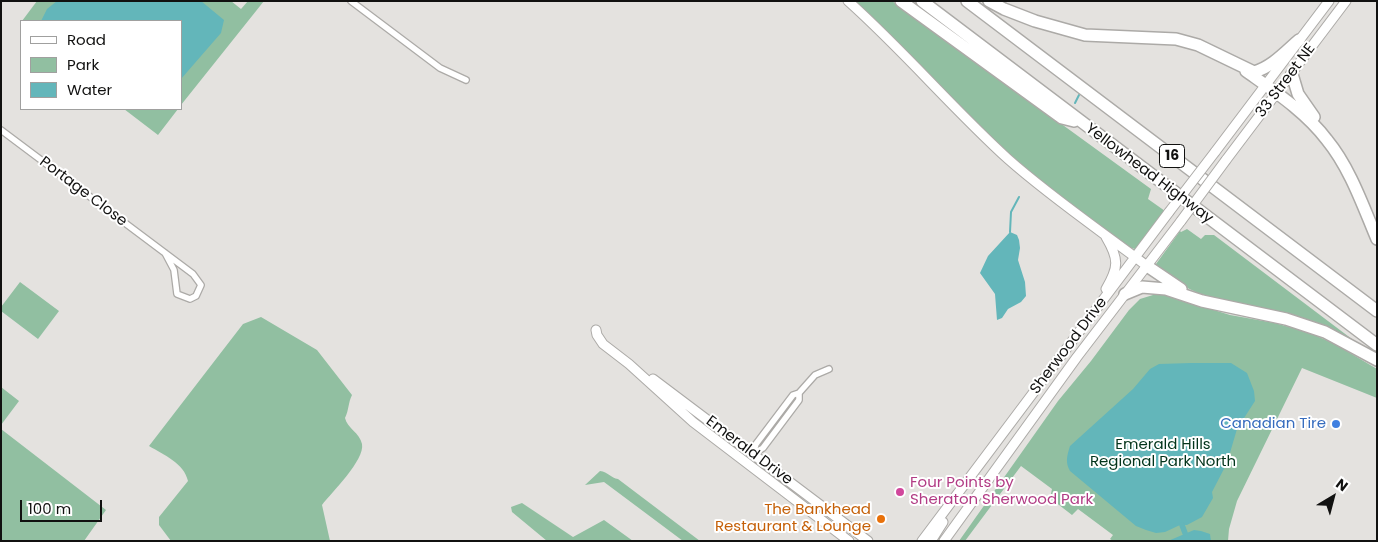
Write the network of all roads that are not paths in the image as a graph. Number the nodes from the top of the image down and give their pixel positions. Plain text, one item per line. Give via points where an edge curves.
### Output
1 (351, 1) edge
2 (848, 1) edge
3 (901, 1) edge
4 (922, 1) edge
5 (967, 1) edge
6 (989, 1) edge
7 (1328, 1) edge
8 (1346, 1) edge
9 (1299, 40) junction
10 (1236, 64) junction
11 (1292, 74) junction
12 (466, 80) dead end
13 (1266, 86) junction
14 (1277, 94) junction
15 (1081, 123) junction
16 (1, 130) edge
17 (1327, 140) junction
18 (1215, 152) joint
19 (1226, 160) joint
20 (1105, 234) junction
21 (1377, 239) edge
22 (165, 253) junction
23 (1136, 257) junction
24 (1147, 266) junction
25 (1125, 294) junction
26 (1202, 301) junction
27 (1377, 311) edge
28 (1088, 320) junction
29 (596, 330) dead end
30 (1377, 345) edge
31 (1377, 360) edge
32 (629, 364) junction
33 (829, 369) dead end
34 (754, 454) junction
35 (747, 463) junction
36 (952, 502) junction
37 (930, 530) junction
38 (837, 531) junction
39 (849, 541) edge
40 (853, 541) edge
41 (868, 541) edge
42 (913, 541) edge
43 (922, 541) edge
44 (931, 541) edge
45 (944, 541) edge

1 - 12 street via 440,68
2 - 20 main road via 1010,160
3 - 15 highway via 1062,118
4 - 15 highway, Yellowhead Highway / 16
5 - 27 highway, Yellowhead Highway / 16
6 - 10 highway via 1035,21 1085,35 1176,39 1198,45
7 - 9 main road, 33 Street NE
8 - 11 main road, 33 Street NE
9 - 10 highway via 1262,70 1254,72
9 - 13 main road, 33 Street NE
10 - 13 highway
11 - 14 main road, 33 Street NE
11 - 17 highway via 1298,94 1325,132
13 - 14 highway
13 - 18 main road, 33 Street NE
14 - 17 highway via 1305,116
14 - 19 main road, 33 Street NE
15 - 30 highway, Yellowhead Highway / 16
16 - 22 street, Portage Close
17 - 21 highway via 1350,178
18 - 23 main road, Sherwood Drive, bridge
19 - 24 main road, Sherwood Drive, bridge
20 - 23 main road
20 - 28 main road via 1115,252 1116,269
22 - 22 street, Portage Close via 174,270 177,294 190,299 196,296 201,285 197,279
23 - 24 main road
23 - 28 main road, Sherwood Drive
24 - 25 main road, Sherwood Drive
24 - 26 highway
25 - 26 highway via 1142,287 1166,288
25 - 45 main road, Sherwood Drive
26 - 31 highway via 1286,319 1325,332
28 - 36 main road, Sherwood Drive
29 - 32 main road, Emerald Drive via 604,344
32 - 34 main road, Emerald Drive
32 - 35 main road, Emerald Drive via 693,422
33 - 34 street via 815,375 799,393 793,395 756,444
34 - 35 street
34 - 41 main road, Emerald Drive
35 - 38 main road, Emerald Drive
36 - 37 main road, Sherwood Drive
36 - 44 main road via 949,514
37 - 42 main road
37 - 43 main road, Sherwood Drive
38 - 39 main road, Emerald Drive
38 - 40 main road

